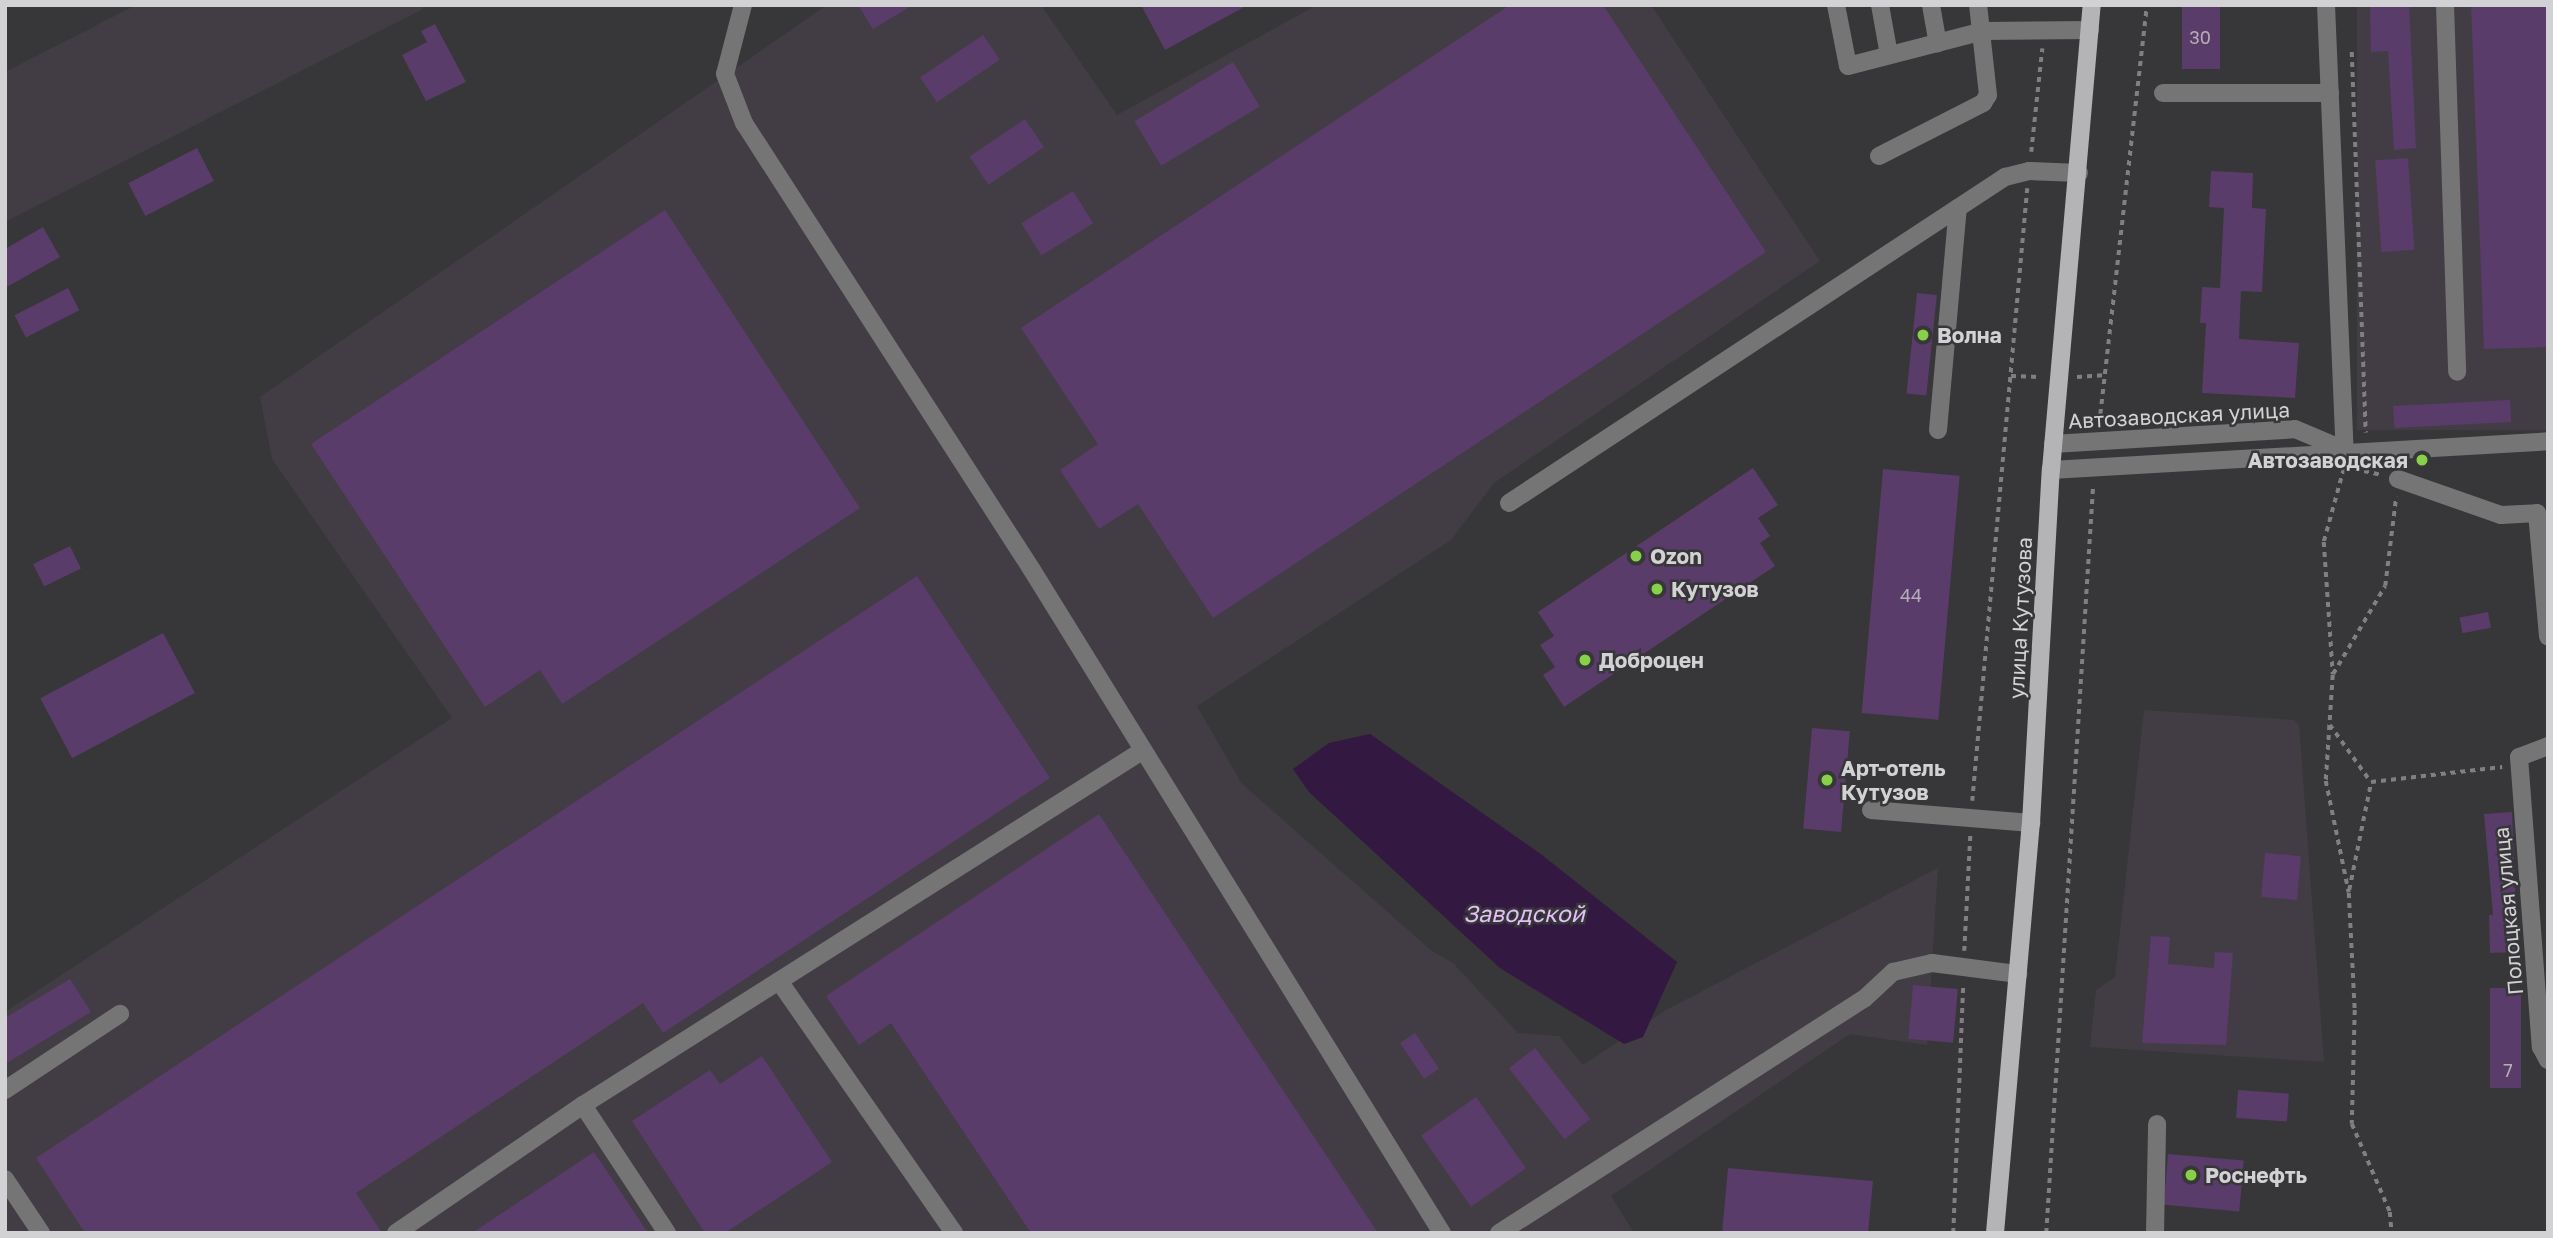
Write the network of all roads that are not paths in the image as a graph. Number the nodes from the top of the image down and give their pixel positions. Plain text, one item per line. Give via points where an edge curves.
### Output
1 (743, 5) edge
2 (1836, 5) edge
3 (1880, 5) edge
4 (1931, 5) edge
5 (1978, 5) edge
6 (2092, 5) edge
7 (2326, 5) edge
8 (2445, 5) edge
9 (2090, 30) junction
10 (1983, 31) junction
11 (1938, 43) junction
12 (1889, 55) junction
13 (2163, 93) dead end
14 (2330, 93) junction
15 (1879, 156) dead end
16 (2079, 173) junction
17 (1958, 208) junction
18 (2457, 372) dead end
19 (1938, 430) dead end
20 (2548, 440) edge
21 (2053, 444) junction
22 (2345, 458) junction
23 (2051, 470) junction
24 (2398, 479) road end
25 (1509, 503) dead end
26 (2548, 637) edge
27 (2548, 746) edge
28 (1142, 751) junction
29 (1871, 810) dead end
30 (2031, 823) junction
31 (2018, 974) junction
32 (779, 981) junction
33 (120, 1014) dead end
34 (2548, 1060) edge
35 (5, 1090) edge
36 (583, 1105) junction
37 (2157, 1124) dead end
38 (5, 1179) edge
39 (41, 1233) edge
40 (396, 1233) edge
41 (667, 1233) edge
42 (954, 1233) edge
43 (1442, 1233) edge
44 (1499, 1233) edge
45 (1996, 1233) edge
46 (2155, 1233) edge

1 - 28 street via 725,74 744,123
2 - 12 street via 1848,66
3 - 12 street
4 - 11 street
5 - 10 street
6 - 9 main road, улица Кутузова
7 - 14 street
8 - 18 street
9 - 10 street
9 - 16 main road, улица Кутузова
10 - 11 street
10 - 15 street via 1988,94 1983,103
11 - 12 street
13 - 14 street
14 - 22 street
16 - 17 street via 2029,171 2006,177
16 - 21 main road, улица Кутузова
17 - 19 street
17 - 25 street
20 - 22 street, Автозаводская улица
21 - 22 street, Автозаводская улица via 2295,429
21 - 23 main road, улица Кутузова
22 - 23 street, Автозаводская улица
23 - 30 main road, улица Кутузова
24 - 26 street via 2501,515 2537,513
27 - 34 street, Полоцкая улица via 2512,761 2542,1047
28 - 32 street
28 - 43 street
29 - 30 street
30 - 31 main road, улица Кутузова
31 - 44 street via 1932,963 1894,972 1864,999
31 - 45 main road, улица Кутузова
32 - 36 street
32 - 42 street
33 - 35 street
36 - 40 street
36 - 41 street
37 - 46 street
38 - 39 street

